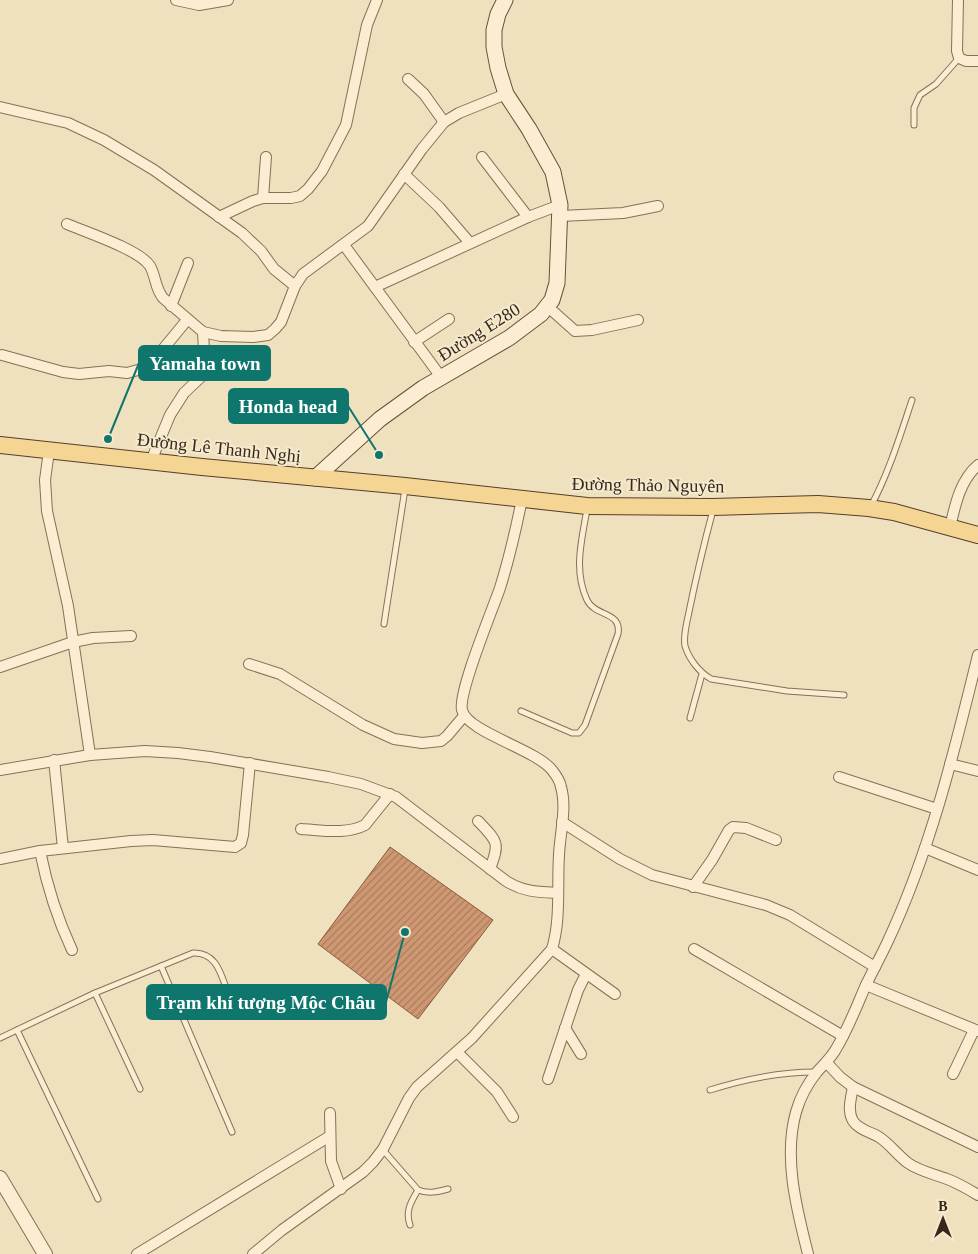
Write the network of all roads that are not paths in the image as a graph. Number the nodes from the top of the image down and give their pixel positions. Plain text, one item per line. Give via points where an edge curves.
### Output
1 (176, 0) edge
2 (228, 0) edge
3 (377, 0) edge
4 (505, 0) edge
5 (958, 0) edge
6 (959, 58) junction
7 (978, 62) edge
8 (408, 79) dead end
9 (506, 94) junction
10 (0, 107) edge
11 (444, 122) junction
12 (914, 125) dead end
13 (266, 157) dead end
14 (482, 158) dead end
15 (404, 174) junction
16 (263, 198) junction
17 (658, 206) dead end
18 (561, 211) junction
19 (219, 217) junction
20 (528, 217) junction
21 (67, 224) dead end
22 (470, 244) junction
23 (344, 245) junction
24 (188, 263) dead end
25 (295, 286) junction
26 (375, 287) junction
27 (171, 306) junction
28 (547, 306) junction
29 (449, 319) dead end
30 (187, 320) junction
31 (638, 320) dead end
32 (203, 332) junction
33 (414, 342) junction
34 (2, 355) dead end
35 (441, 378) junction
36 (912, 400) dead end
37 (0, 445) edge
38 (49, 451) junction
39 (151, 461) junction
40 (978, 465) edge
41 (315, 478) junction
42 (405, 486) junction
43 (522, 499) junction
44 (587, 506) junction
45 (713, 507) junction
46 (870, 508) junction
47 (950, 527) junction
48 (978, 534) edge
49 (384, 624) dead end
50 (131, 636) dead end
51 (73, 642) junction
52 (978, 655) edge
53 (250, 664) dead end
54 (0, 668) edge
55 (702, 674) junction
56 (844, 695) dead end
57 (521, 711) dead end
58 (464, 716) junction
59 (690, 718) dead end
60 (90, 755) junction
61 (54, 760) junction
62 (250, 763) junction
63 (950, 764) junction
64 (0, 770) edge
65 (978, 771) edge
66 (839, 778) dead end
67 (390, 794) junction
68 (937, 810) junction
69 (478, 821) dead end
70 (562, 822) junction
71 (301, 829) dead end
72 (776, 840) dead end
73 (63, 848) junction
74 (924, 848) junction
75 (40, 851) junction
76 (0, 859) edge
77 (490, 869) junction
78 (978, 870) edge
79 (693, 887) junction
80 (558, 893) junction
81 (552, 949) junction
82 (694, 949) dead end
83 (72, 950) dead end
84 (160, 966) junction
85 (876, 966) junction
86 (586, 974) junction
87 (866, 985) junction
88 (95, 993) junction
89 (228, 993) dead end
90 (614, 994) dead end
91 (566, 1028) junction
92 (16, 1030) junction
93 (976, 1031) edge
94 (843, 1036) junction
95 (0, 1038) edge
96 (457, 1052) junction
97 (581, 1054) dead end
98 (827, 1063) junction
99 (817, 1072) junction
100 (953, 1074) dead end
101 (548, 1079) dead end
102 (853, 1088) junction
103 (140, 1089) dead end
104 (710, 1090) dead end
105 (330, 1114) dead end
106 (513, 1117) dead end
107 (232, 1132) dead end
108 (330, 1136) junction
109 (978, 1148) edge
110 (383, 1149) junction
111 (0, 1178) edge
112 (341, 1189) junction
113 (448, 1189) dead end
114 (418, 1190) junction
115 (978, 1195) edge
116 (98, 1198) dead end
117 (410, 1225) dead end
118 (45, 1254) edge
119 (137, 1254) edge
120 (253, 1254) edge
121 (808, 1254) edge

1 - 2 street via 199,5
3 - 16 street via 367,25 346,125 322,171 300,196
4 - 9 main road, Đường E280 via 494,30 494,47
5 - 6 street
6 - 7 street
6 - 12 lane via 936,84 920,95 914,108
8 - 11 street via 424,94
9 - 11 street
9 - 18 main road, Đường E280 via 548,161
10 - 19 street via 82,129 154,170
11 - 15 street
13 - 16 street
14 - 20 street
15 - 22 street
15 - 23 street via 368,226
16 - 19 street
17 - 18 street via 623,213
18 - 20 street
18 - 28 main road, Đường E280 via 557,283
19 - 25 street via 252,242 274,269
20 - 22 street
21 - 27 street via 144,260 150,267 158,292
22 - 26 street
23 - 25 street via 313,266
23 - 26 street
24 - 27 street
25 - 32 street via 281,322 268,335 221,336
26 - 33 street
27 - 30 street
28 - 31 street via 576,331
28 - 35 main road, Đường E280 via 509,338
29 - 33 street
30 - 32 street
30 - 34 street via 145,368 127,373 63,372
32 - 39 street via 203,375 174,408
33 - 35 street
35 - 41 main road, Đường E280 via 380,419
36 - 46 lane via 891,463
37 - 38 main road, Đường Lê Thanh Nghị
38 - 39 main road, Đường Lê Thanh Nghị
38 - 51 street via 46,504
39 - 41 main road, Đường Lê Thanh Nghị
40 - 47 street via 965,481
41 - 42 main road, Đường Thảo Nguyên
42 - 43 main road, Đường Thảo Nguyên
42 - 49 lane
43 - 44 main road, Đường Thảo Nguyên
43 - 58 street via 500,588 467,678 461,708
44 - 45 main road, Đường Thảo Nguyên
44 - 57 lane via 578,570 588,603 617,621 618,634 585,725 579,733
45 - 46 main road, Đường Thảo Nguyên via 818,504
45 - 55 lane via 696,577 685,645
46 - 47 main road, Đường Thảo Nguyên
47 - 48 main road, Đường Thảo Nguyên
50 - 51 street
51 - 54 street
51 - 60 street
52 - 63 street
53 - 58 street via 280,674 363,725 394,739 422,743 441,741
55 - 56 lane via 710,679 737,684
55 - 59 lane
58 - 70 street via 474,725 550,768 561,787
60 - 61 street
60 - 62 street via 178,753
61 - 64 street
61 - 73 street
62 - 67 street via 328,776
62 - 73 street via 243,835 241,843 235,847 153,840
63 - 65 street
63 - 68 street
66 - 68 street
67 - 71 street via 359,828 344,831
67 - 77 street
68 - 74 street
69 - 77 street via 497,845
70 - 79 street via 634,868
70 - 80 street
72 - 79 street via 746,828 733,827
73 - 75 street
74 - 78 street
74 - 85 street via 910,890
75 - 76 street
75 - 83 street via 54,909
77 - 80 street via 519,889
79 - 85 street via 766,905 790,915
80 - 81 street via 556,936
81 - 86 street
81 - 96 street
82 - 94 street
84 - 88 lane
84 - 89 lane via 188,954 206,954 217,966
84 - 107 lane
85 - 87 street
86 - 90 street
86 - 91 street
87 - 93 street
87 - 94 street
88 - 92 lane
88 - 103 lane
91 - 97 street
91 - 101 street
92 - 95 lane
92 - 116 lane
93 - 100 street
94 - 98 street
96 - 106 street via 497,1092
96 - 110 street via 417,1086
98 - 99 street
98 - 102 street
99 - 104 lane via 758,1077
99 - 121 street via 796,1112 791,1155
102 - 109 street
102 - 115 street via 850,1112 859,1128 890,1145 912,1165
105 - 108 street
108 - 112 street via 331,1161
108 - 119 street
110 - 112 street via 373,1162
110 - 114 lane
111 - 118 street
112 - 120 street
113 - 114 lane via 434,1192
114 - 117 lane via 409,1206

